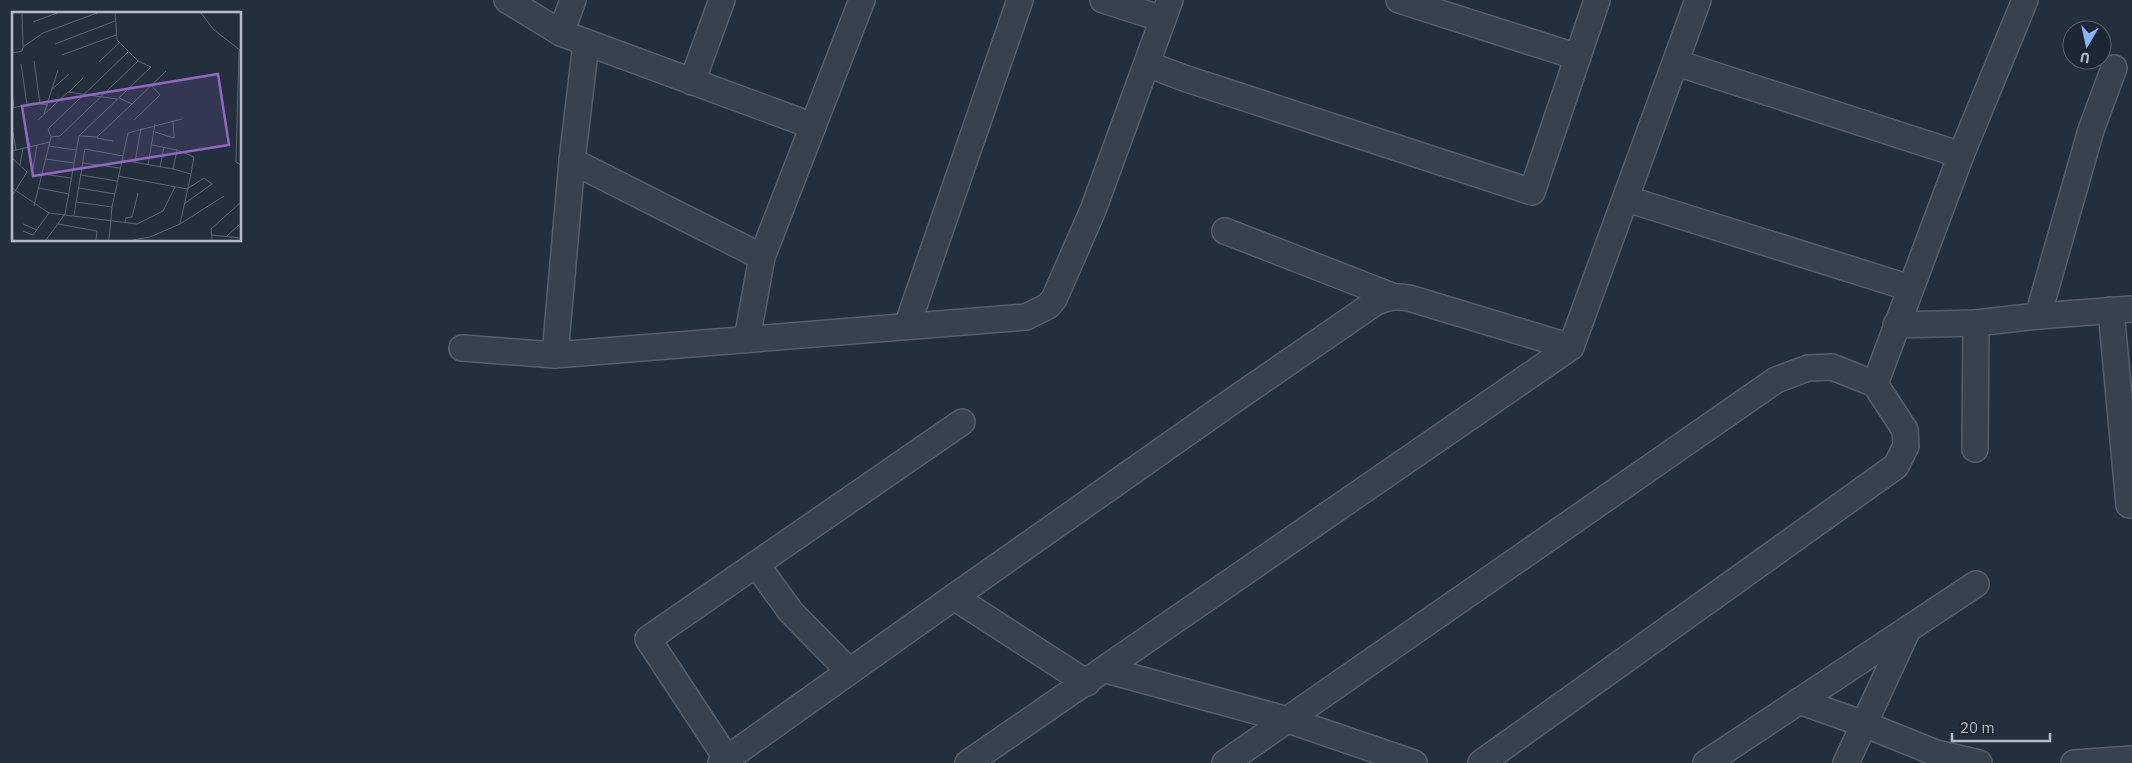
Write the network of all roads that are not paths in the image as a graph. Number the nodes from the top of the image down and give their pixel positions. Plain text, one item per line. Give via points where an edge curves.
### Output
1 (507, 0) edge
2 (573, 0) edge
3 (722, 0) edge
4 (862, 0) edge
5 (1020, 0) edge
6 (1103, 0) edge
7 (1399, 0) edge
8 (1597, 0) edge
9 (1698, 0) edge
10 (2017, 2) edge
11 (1166, 9) edge
12 (561, 33) junction
13 (586, 43) junction
14 (1578, 57) junction
15 (1677, 63) junction
16 (1147, 64) junction
17 (2114, 68) dead end
18 (692, 82) junction
19 (813, 126) junction
20 (1961, 155) junction
21 (572, 161) junction
22 (1627, 199) junction
23 (1225, 231) dead end
24 (762, 257) junction
25 (1910, 288) junction
26 (1392, 296) junction
27 (2121, 309) edge
28 (2038, 316) junction
29 (1976, 323) junction
30 (907, 326) junction
31 (1896, 326) junction
32 (747, 339) junction
33 (1571, 346) junction
34 (462, 348) dead end
35 (555, 355) junction
36 (1875, 384) junction
37 (962, 422) dead end
38 (1974, 449) dead end
39 (2129, 505) dead end
40 (756, 564) junction
41 (1976, 584) dead end
42 (954, 597) junction
43 (1908, 629) junction
44 (849, 671) junction
45 (1096, 676) junction
46 (1799, 701) junction
47 (1288, 720) junction
48 (1864, 724) junction
49 (1936, 758) edge
50 (2132, 759) edge
51 (724, 761) edge
52 (968, 763) edge
53 (1224, 763) edge
54 (1414, 763) edge
55 (1482, 763) edge
56 (1706, 763) edge
57 (1846, 763) edge
58 (1979, 763) edge
59 (2075, 763) edge

1 - 12 street
2 - 12 street
3 - 18 street
4 - 19 street
5 - 30 street
6 - 11 street
7 - 14 street
8 - 14 street
9 - 15 street
10 - 20 street
11 - 16 street
12 - 13 street
13 - 18 street
13 - 21 street
14 - 16 street via 1532,192
15 - 20 street
15 - 22 street
16 - 30 street via 1093,210 1048,306 1026,317
17 - 28 street via 2091,130
18 - 19 street
19 - 24 street
20 - 25 street
21 - 24 street
21 - 35 street
22 - 25 street
22 - 33 street
23 - 26 street
24 - 32 street
25 - 31 street
26 - 33 street via 1409,298
26 - 42 street via 1376,302 1259,382
27 - 28 street
27 - 39 street
28 - 29 street
29 - 31 street
29 - 38 street
30 - 32 street
31 - 36 street
32 - 35 street
33 - 45 street
34 - 35 street
36 - 47 street via 1832,367 1808,368 1776,380
36 - 55 street via 1905,430 1906,446 1896,466
37 - 40 street
40 - 44 street via 791,612
40 - 51 street via 648,640
41 - 43 street
42 - 44 street
42 - 45 street
43 - 46 street
43 - 48 street
44 - 51 street
45 - 47 street
45 - 52 street
46 - 48 street
46 - 56 street
47 - 53 street
47 - 54 street
48 - 49 street
48 - 57 street
49 - 58 street
50 - 59 street

